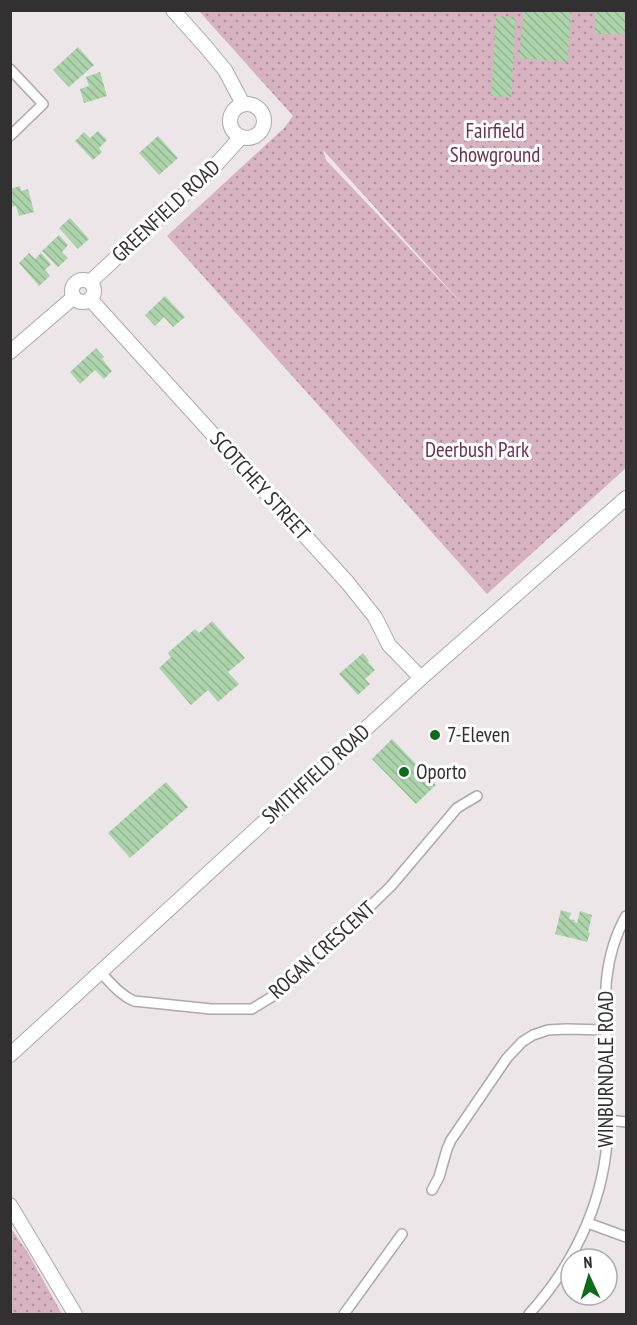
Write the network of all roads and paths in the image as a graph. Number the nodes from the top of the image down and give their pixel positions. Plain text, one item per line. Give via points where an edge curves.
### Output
1 (173, 10) edge
2 (10, 69) edge
3 (243, 104) junction
4 (10, 136) edge
5 (241, 137) junction
6 (90, 282) junction
7 (74, 297) junction
8 (90, 299) junction
9 (10, 352) edge
10 (627, 498) edge
11 (421, 678) junction
12 (477, 796) dead end
13 (627, 916) edge
14 (100, 972) junction
15 (606, 1030) junction
16 (10, 1055) edge
17 (608, 1120) junction
18 (627, 1122) edge
19 (432, 1190) dead end
20 (10, 1205) edge
21 (588, 1222) junction
22 (402, 1234) dead end
23 (627, 1237) edge
24 (534, 1313) edge
25 (75, 1314) edge
26 (344, 1314) edge

1 - 3 street via 225,70
2 - 4 street via 44,104
3 - 5 street via 230,117 234,133
3 - 5 street via 258,108 265,123 256,137
5 - 6 street, GREENFIELD ROAD
6 - 7 street via 81,280 74,284
6 - 8 street via 94,290
7 - 8 street via 81,302
7 - 9 street
8 - 11 street, SCOTCHEY STREET via 347,582 375,617 389,645
10 - 11 street, SMITHFIELD ROAD
11 - 14 street, SMITHFIELD ROAD
12 - 14 street, ROGAN CRESCENT via 457,808 391,886 355,921 278,993 252,1009 134,1001
13 - 15 street, WINBURNDALE ROAD via 617,934 608,968
14 - 16 street, SMITHFIELD ROAD
15 - 17 street, WINBURNDALE ROAD
15 - 19 street via 548,1030 522,1042 451,1140
17 - 18 street
17 - 21 street, WINBURNDALE ROAD via 605,1158
20 - 25 street
21 - 23 street
21 - 24 street, WINBURNDALE ROAD
22 - 26 street

